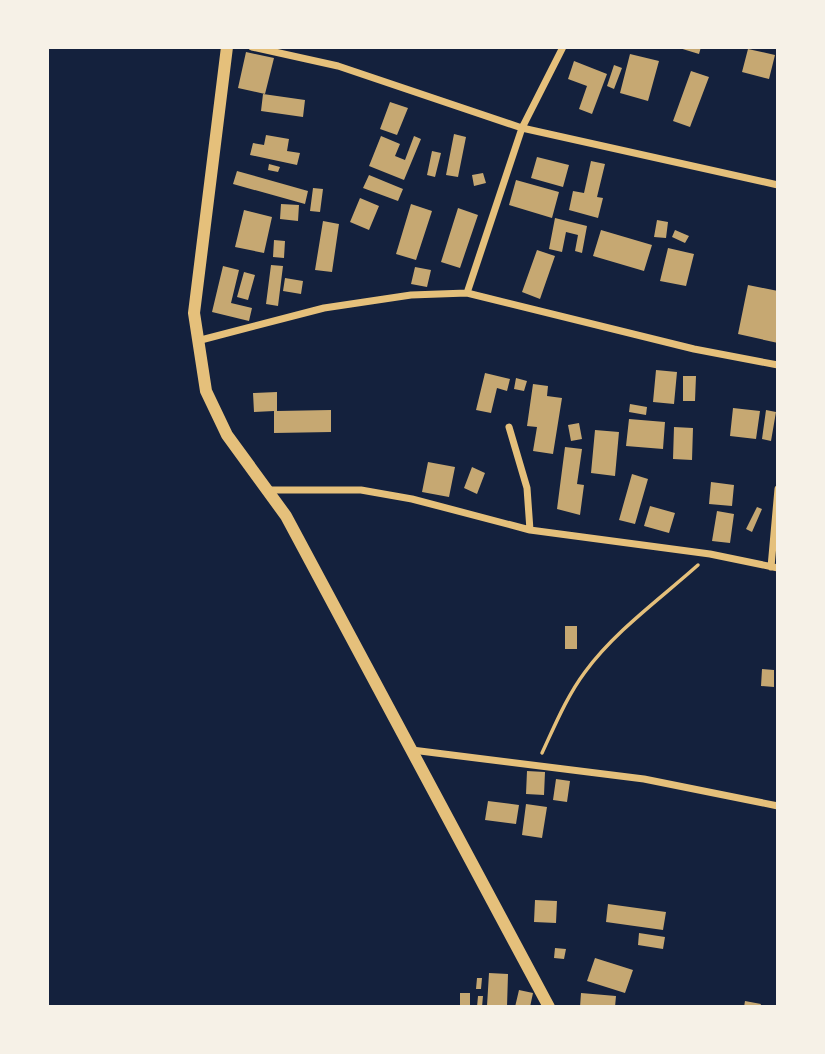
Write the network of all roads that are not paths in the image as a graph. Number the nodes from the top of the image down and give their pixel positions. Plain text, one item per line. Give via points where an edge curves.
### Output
1 (227, 47) edge
2 (252, 47) edge
3 (563, 47) edge
4 (522, 128) junction
5 (778, 185) edge
6 (467, 293) junction
7 (196, 341) junction
8 (778, 365) edge
9 (509, 427) dead end
10 (778, 489) edge
11 (267, 490) junction
12 (530, 530) junction
13 (774, 567) edge
14 (412, 750) junction
15 (778, 806) edge
16 (549, 1007) edge

1 - 7 street via 194,313
2 - 4 street via 338,66
3 - 4 street
4 - 5 street
4 - 6 street
6 - 7 street via 411,295 324,308
6 - 8 street
7 - 11 street via 206,391 227,435
9 - 12 street via 527,488
10 - 13 street
11 - 12 street via 361,490
11 - 14 street via 286,516
12 - 13 street
14 - 15 street via 644,779
14 - 16 street

